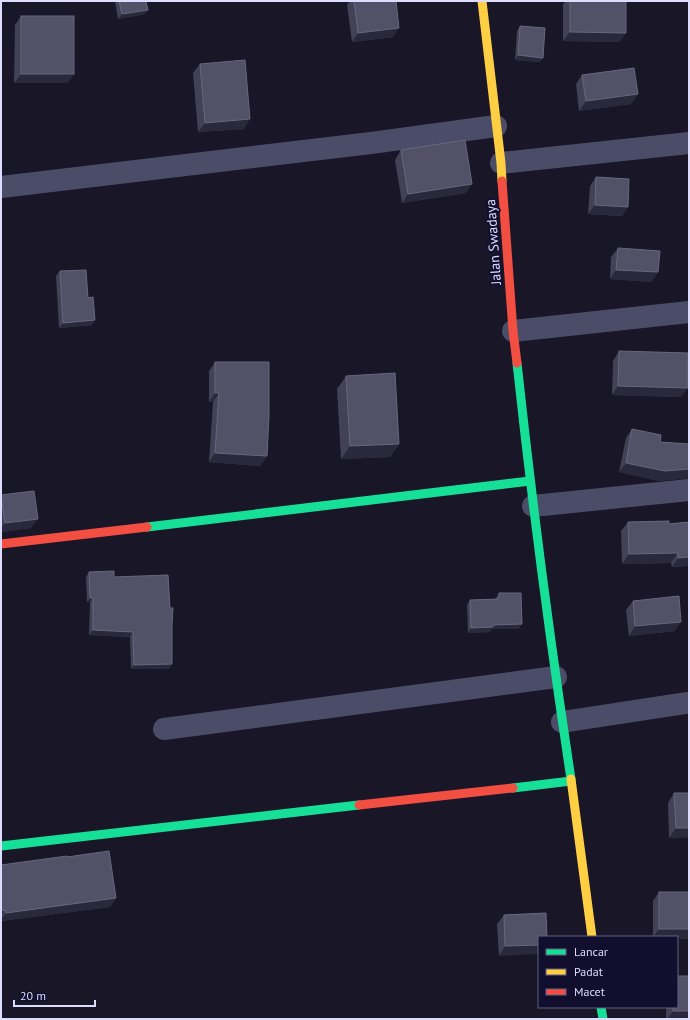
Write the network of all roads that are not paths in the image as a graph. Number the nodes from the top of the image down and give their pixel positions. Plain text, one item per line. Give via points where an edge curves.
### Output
1 (482, 1) edge
2 (496, 126) junction
3 (689, 143) edge
4 (501, 163) junction
5 (1, 187) edge
6 (689, 312) edge
7 (513, 331) junction
8 (530, 481) junction
9 (689, 490) edge
10 (533, 506) junction
11 (1, 544) edge
12 (556, 677) junction
13 (686, 703) dead end
14 (562, 722) junction
15 (164, 729) dead end
16 (571, 781) junction
17 (1, 846) edge
18 (592, 936) edge
19 (601, 1008) edge
20 (603, 1019) edge

1 - 2 street, Jalan Swadaya
2 - 4 street, Jalan Swadaya
2 - 5 street
3 - 4 street
4 - 7 street, Jalan Swadaya
6 - 7 street
7 - 8 street, Jalan Swadaya
8 - 10 street, Jalan Swadaya
8 - 11 street
9 - 10 street
10 - 12 street, Jalan Swadaya
12 - 14 street, Jalan Swadaya
12 - 15 street
13 - 14 street
14 - 16 street, Jalan Swadaya
16 - 17 street
16 - 18 street, Jalan Swadaya
19 - 20 street

